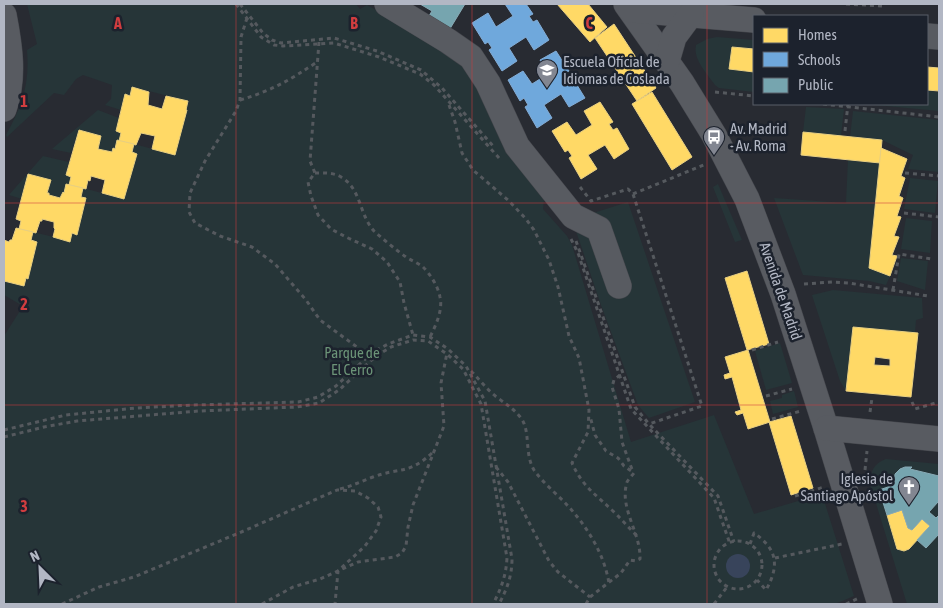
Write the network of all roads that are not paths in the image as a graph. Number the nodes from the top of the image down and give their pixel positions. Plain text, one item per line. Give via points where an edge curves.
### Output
1 (387, 4) edge
2 (629, 7) edge
3 (691, 14) junction
4 (4, 18) edge
5 (753, 20) edge
6 (667, 61) junction
7 (4, 109) edge
8 (618, 286) dead end
9 (826, 428) junction
10 (939, 438) edge
11 (869, 601) edge

1 - 8 street via 471,57 488,83 517,146 573,216 599,229
2 - 3 street
2 - 6 street, Avenida de Madrid
3 - 5 street
3 - 6 street via 674,37
4 - 7 street via 11,55
6 - 9 street, Avenida de Madrid via 714,135 747,199 783,294
9 - 10 street
9 - 11 street, Avenida de Madrid

